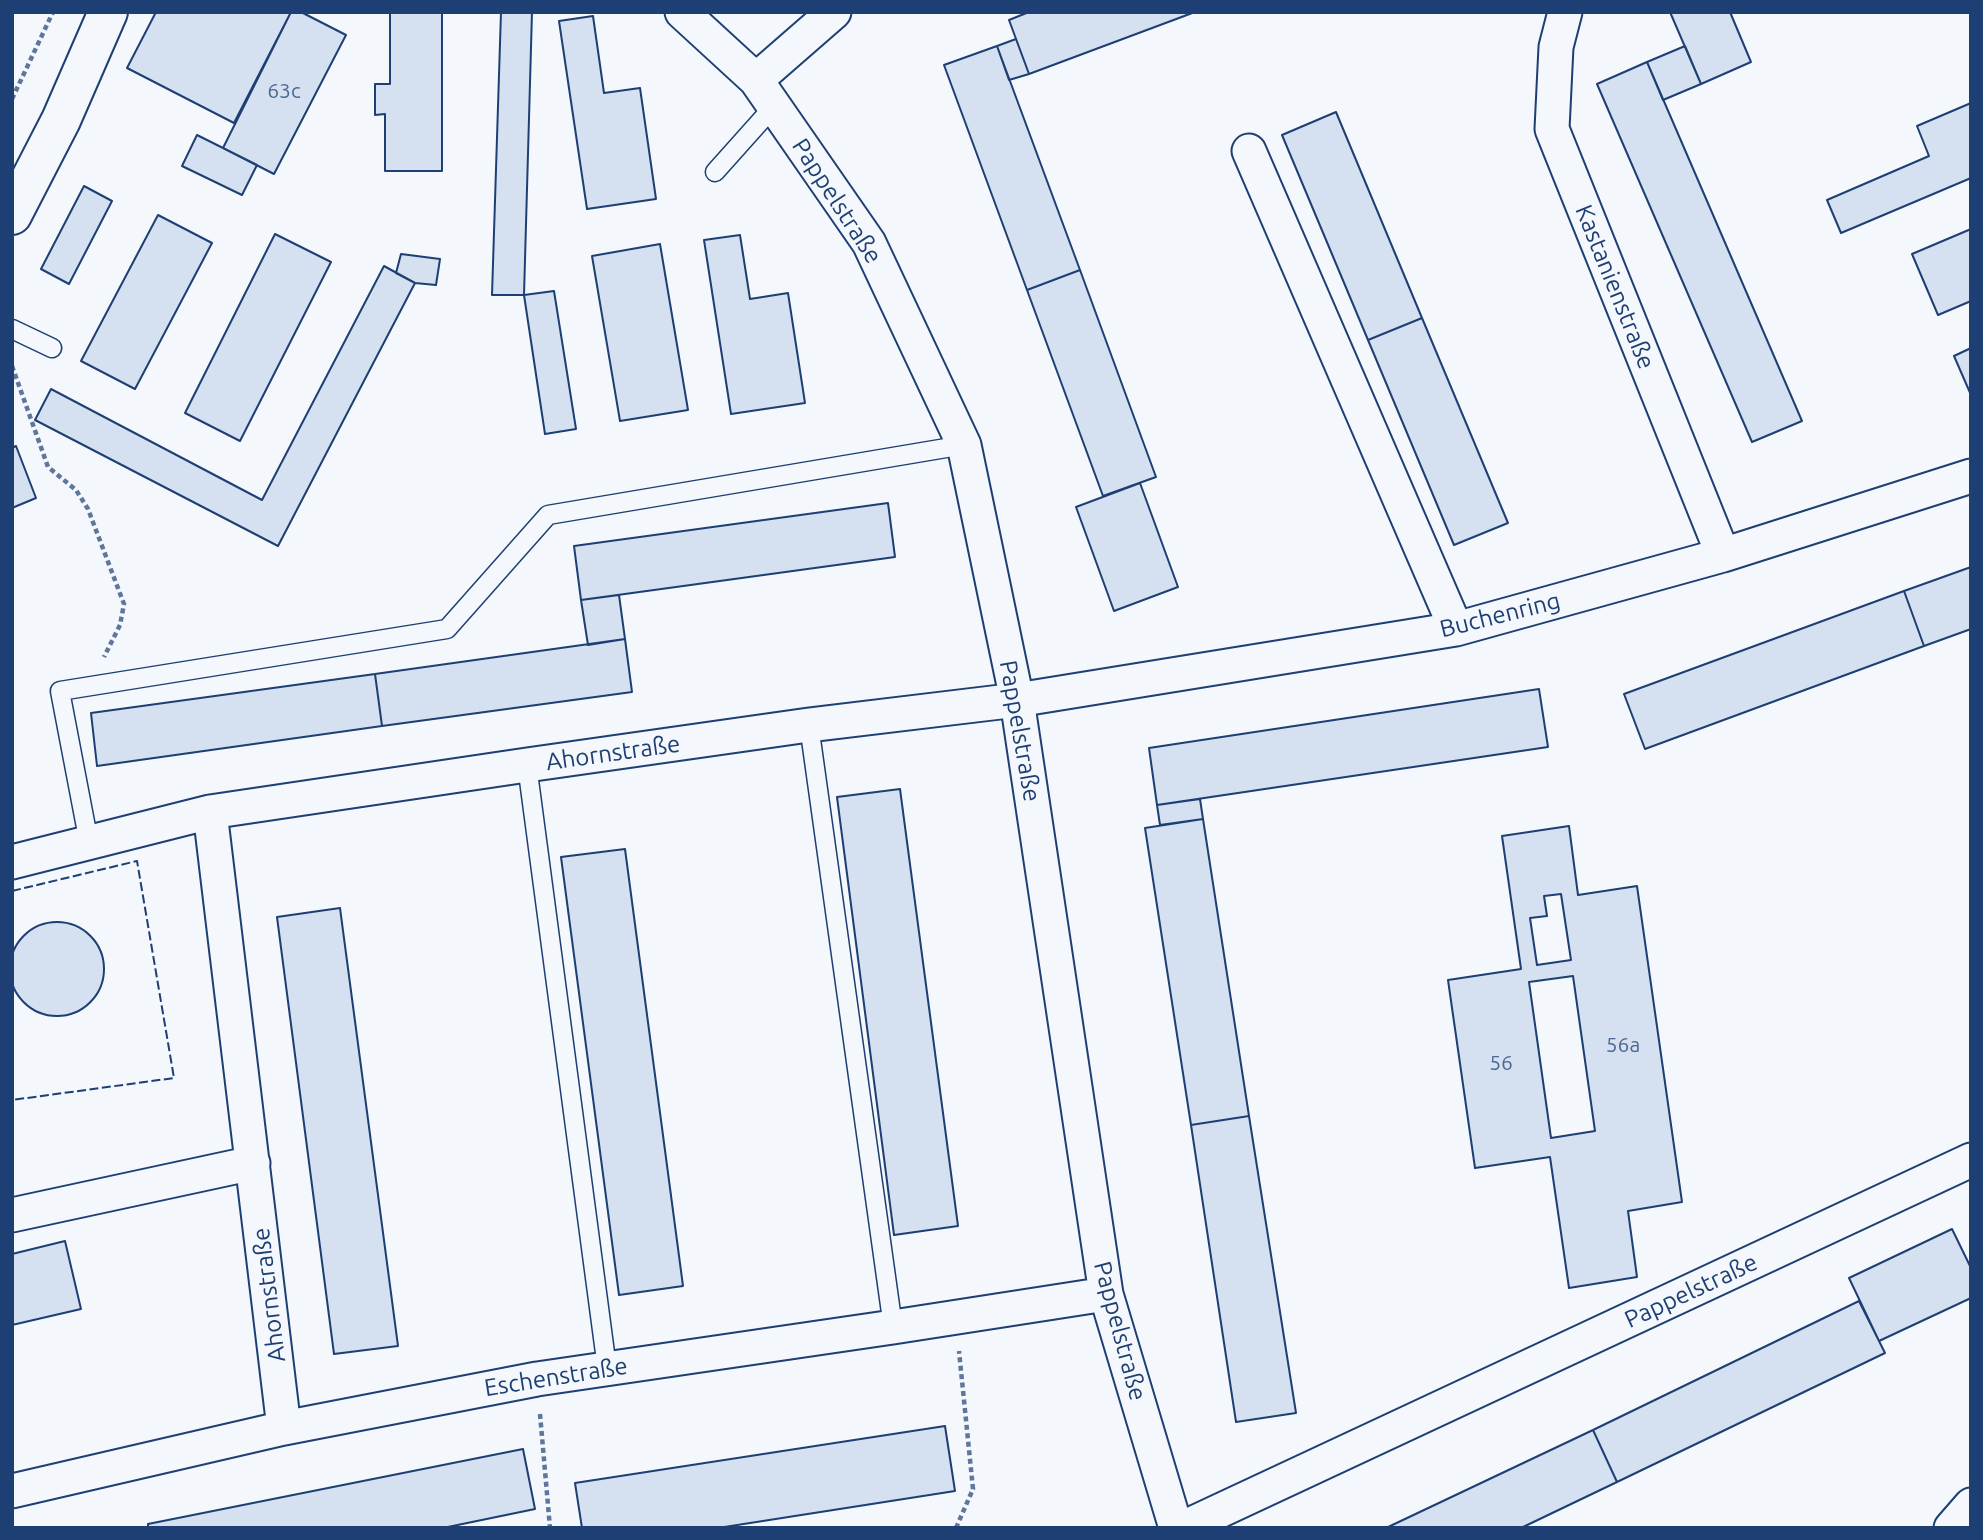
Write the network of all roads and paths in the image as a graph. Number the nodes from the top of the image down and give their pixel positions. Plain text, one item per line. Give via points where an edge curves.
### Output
1 (53, 12) edge
2 (108, 12) edge
3 (682, 12) edge
4 (834, 12) edge
5 (1565, 12) edge
6 (765, 93) junction
7 (12, 99) edge
8 (1249, 151) dead end
9 (715, 172) dead end
10 (12, 215) edge
11 (12, 329) edge
12 (52, 348) dead end
13 (12, 366) edge
14 (964, 445) junction
15 (1971, 476) edge
16 (1723, 555) junction
17 (1456, 629) junction
18 (90, 685) junction
19 (1017, 700) junction
20 (809, 725) junction
21 (527, 765) junction
22 (210, 812) junction
23 (89, 843) junction
24 (12, 862) edge
25 (1971, 1160) edge
26 (253, 1163) junction
27 (12, 1215) edge
28 (1106, 1294) junction
29 (956, 1317) junction
30 (893, 1327) junction
31 (607, 1368) junction
32 (537, 1379) junction
33 (284, 1428) junction
34 (12, 1491) edge
35 (1971, 1505) edge
36 (550, 1528) edge
37 (956, 1528) edge
38 (1176, 1528) edge
39 (1183, 1528) edge
40 (1951, 1528) edge

1 - 7 path
2 - 10 street via 61,120
3 - 6 street, Pappelstraße
4 - 6 street
5 - 16 street, Kastanienstraße via 1556,47 1552,129
6 - 9 lane
6 - 14 street, Pappelstraße via 869,243
8 - 17 street
11 - 12 lane
13 - 18 path via 48,467 76,490 88,509 124,604 120,625
14 - 18 lane via 548,515 447,629
14 - 19 street, Pappelstraße
15 - 16 street, Buchenring
16 - 17 street, Buchenring
17 - 19 street, Buchenring
18 - 23 lane via 60,691
19 - 20 street, Ahornstraße
19 - 28 street, Pappelstraße
20 - 21 street, Ahornstraße
20 - 30 lane
21 - 22 street, Ahornstraße
21 - 31 lane
22 - 23 street, Ahornstraße
22 - 26 street, Ahornstraße
23 - 24 street, Ahornstraße
25 - 39 street, Pappelstraße
26 - 27 street
26 - 33 street, Ahornstraße
28 - 29 street, Eschenstraße
28 - 38 street, Pappelstraße
29 - 30 street, Eschenstraße
29 - 37 path via 973,1489
30 - 31 street, Eschenstraße
31 - 32 street, Eschenstraße
32 - 33 street, Eschenstraße
32 - 36 path
33 - 34 street, Eschenstraße
35 - 40 street

